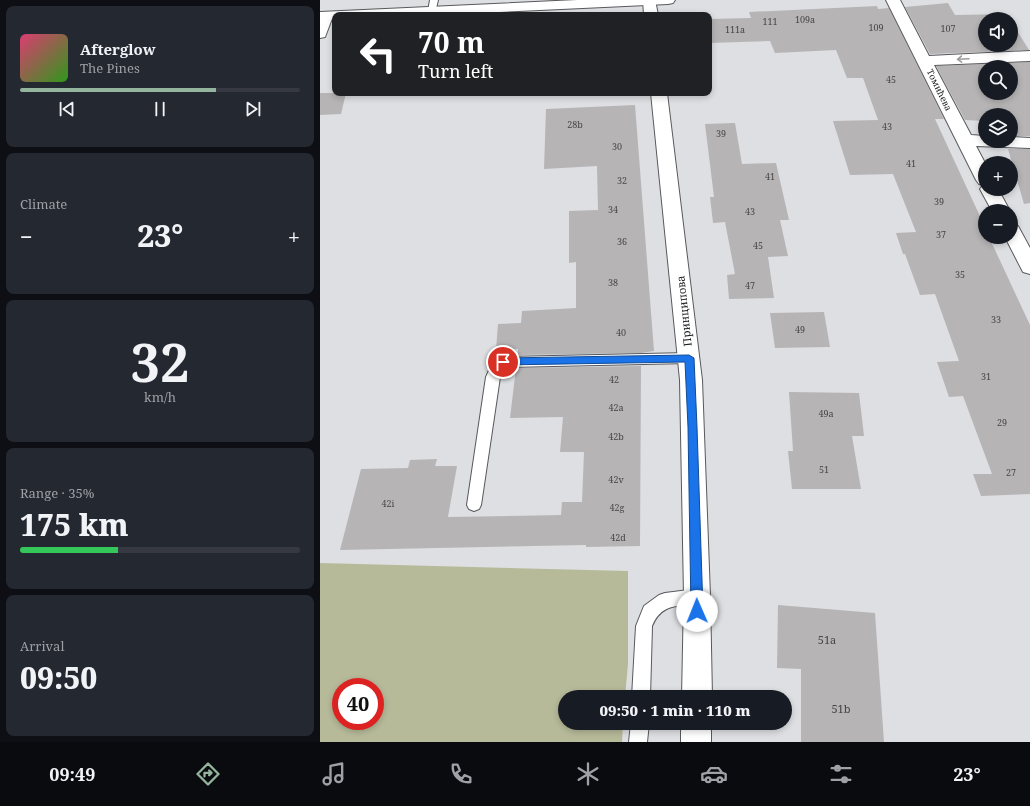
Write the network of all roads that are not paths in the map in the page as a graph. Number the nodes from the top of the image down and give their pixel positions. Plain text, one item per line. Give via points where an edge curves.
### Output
1 (668, 0) edge
2 (893, 0) edge
3 (433, 5) edge
4 (650, 5) edge
5 (371, 12) edge
6 (327, 16) edge
7 (320, 34) edge
8 (1030, 56) edge
9 (925, 61) junction
10 (659, 96) edge
11 (964, 140) junction
12 (1030, 143) edge
13 (978, 167) edge
14 (1018, 244) edge
15 (1030, 267) edge
16 (689, 358) junction
17 (474, 504) dead end
18 (697, 596) junction
19 (641, 690) edge
20 (697, 690) edge
21 (639, 730) edge
22 (696, 730) edge
23 (638, 742) edge
24 (696, 742) edge

1 - 4 street
2 - 9 street, Томићева
3 - 4 street
3 - 5 street
6 - 7 street
8 -> 9 street
9 - 11 street, Томићева
10 - 16 street, Принципова
11 - 12 street
11 - 13 street, Томићева
14 - 15 street
16 - 17 lane via 503,362 496,368 493,377
16 - 18 street, Принципова
18 - 19 lane via 665,600 650,611 644,626
18 - 20 street, Принципова
21 - 23 lane
22 - 24 street

